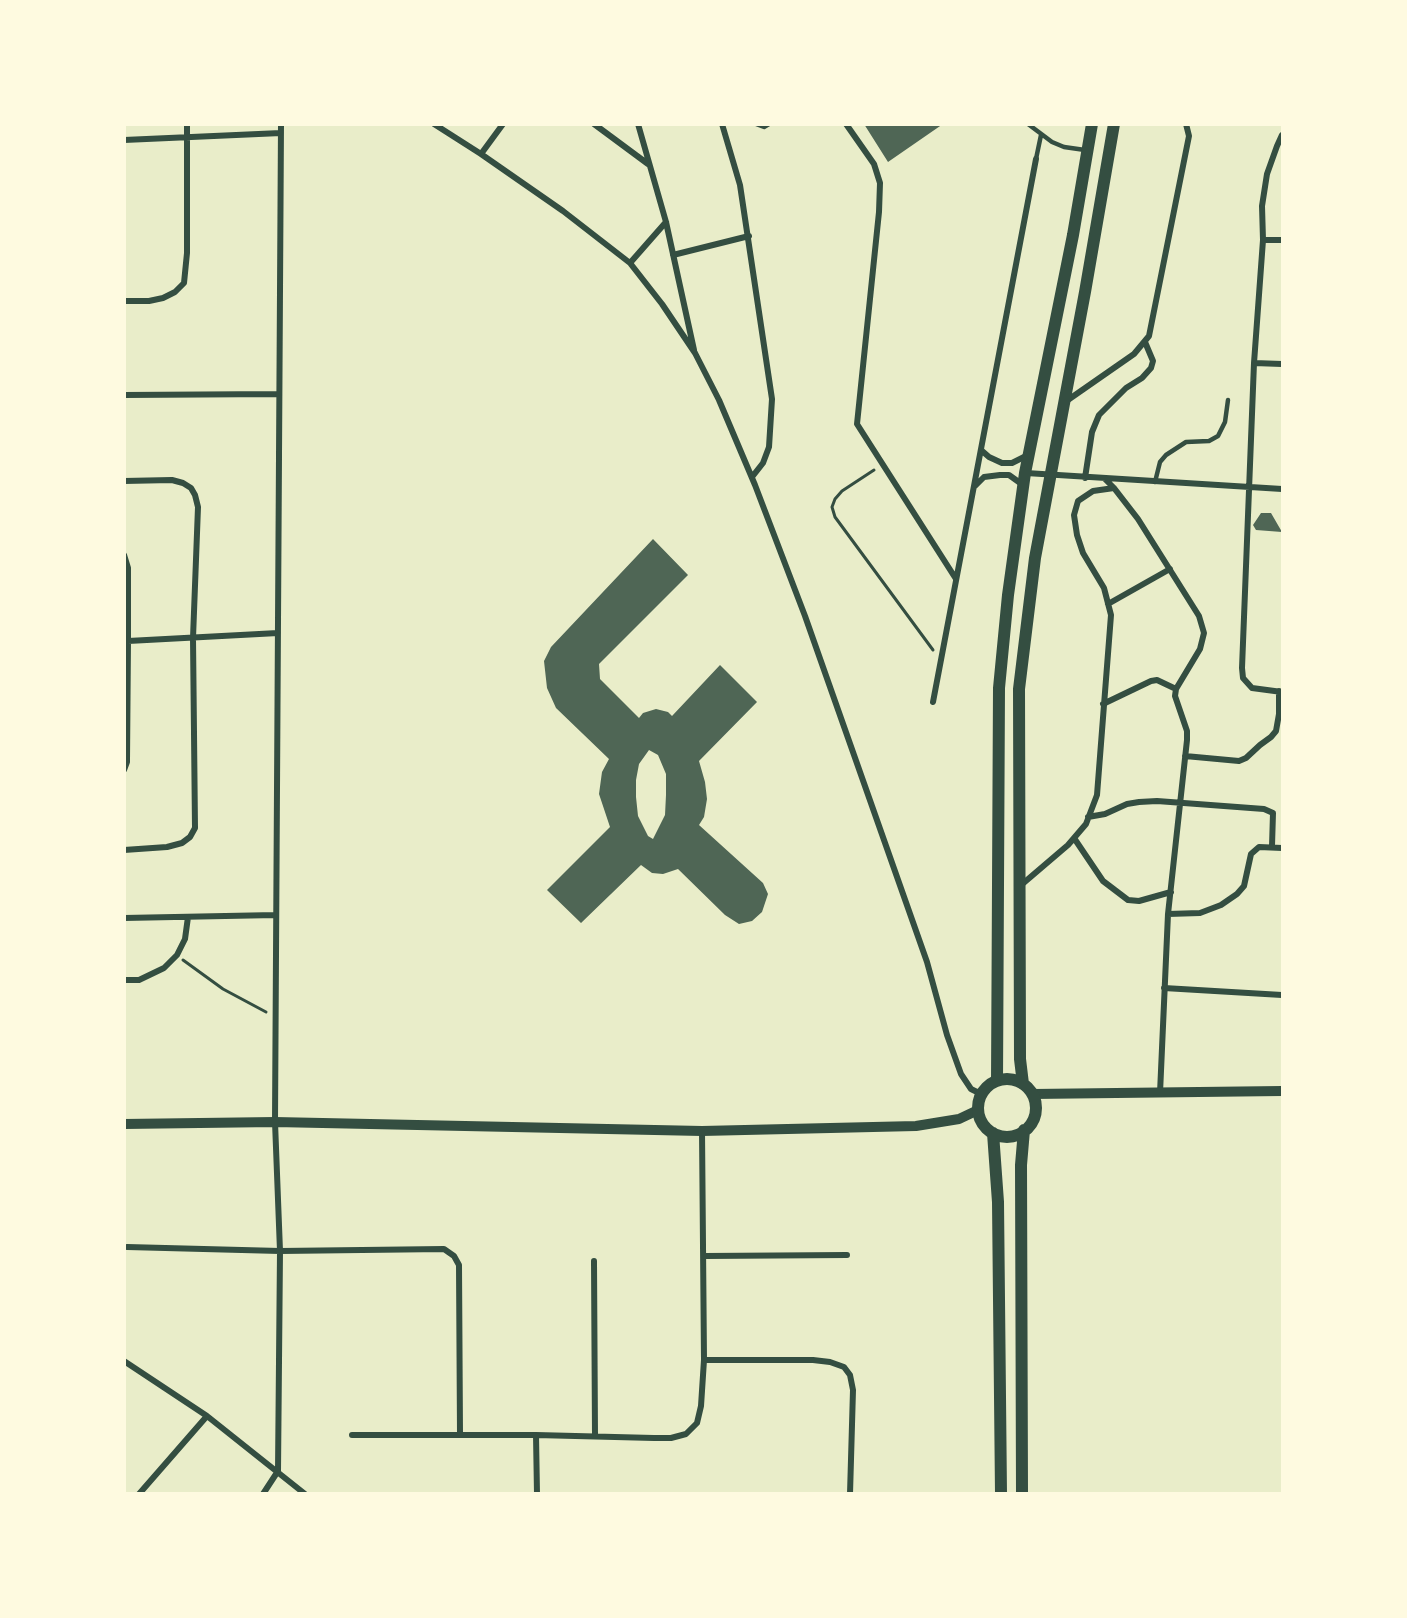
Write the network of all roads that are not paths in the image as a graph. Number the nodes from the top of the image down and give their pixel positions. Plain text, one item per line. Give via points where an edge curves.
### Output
1 (187, 124) edge
2 (281, 124) edge
3 (434, 124) edge
4 (502, 124) edge
5 (594, 124) edge
6 (638, 124) edge
7 (722, 124) edge
8 (756, 124) edge
9 (770, 124) edge
10 (846, 124) edge
11 (1028, 124) edge
12 (1092, 124) edge
13 (1114, 124) edge
14 (1186, 124) edge
15 (281, 134) junction
16 (1041, 135) junction
17 (1282, 135) edge
18 (187, 137) junction
19 (124, 140) edge
20 (1088, 151) junction
21 (482, 154) junction
22 (1036, 159) joint
23 (648, 164) junction
24 (666, 222) junction
25 (749, 236) junction
26 (1263, 240) junction
27 (1282, 240) edge
28 (674, 255) junction
29 (630, 263) junction
30 (124, 301) edge
31 (1145, 342) junction
32 (695, 353) junction
33 (1254, 363) junction
34 (1282, 364) edge
35 (279, 394) junction
36 (124, 395) edge
37 (1228, 400) dead end
38 (1064, 402) junction
39 (981, 450) junction
40 (1029, 455) junction
41 (1049, 476) junction
42 (752, 477) junction
43 (1085, 478) junction
44 (1024, 479) junction
45 (1105, 479) junction
46 (124, 481) edge
47 (1155, 482) junction
48 (1248, 487) junction
49 (974, 488) junction
50 (1114, 488) junction
51 (1282, 489) edge
52 (124, 555) edge
53 (1170, 569) junction
54 (956, 579) junction
55 (1108, 604) junction
56 (278, 633) junction
57 (193, 638) junction
58 (128, 641) junction
59 (1176, 689) junction
60 (1281, 692) edge
61 (933, 702) dead end
62 (1103, 704) junction
63 (1185, 756) junction
64 (124, 770) edge
65 (1179, 804) junction
66 (1088, 817) junction
67 (1074, 838) junction
68 (1272, 846) junction
69 (1282, 848) edge
70 (124, 850) edge
71 (1019, 886) junction
72 (1171, 892) junction
73 (1168, 914) junction
74 (276, 915) junction
75 (188, 917) junction
76 (124, 918) edge
77 (124, 980) edge
78 (1164, 988) junction
79 (1282, 995) edge
80 (997, 1081) junction
81 (1023, 1084) junction
82 (1282, 1091) edge
83 (981, 1094) junction
84 (1033, 1094) junction
85 (1160, 1094) junction
86 (978, 1110) junction
87 (275, 1122) junction
88 (124, 1124) edge
89 (1024, 1130) junction
90 (702, 1131) junction
91 (993, 1133) junction
92 (127, 1247) dead end
93 (280, 1251) junction
94 (847, 1255) dead end
95 (705, 1256) junction
96 (594, 1261) dead end
97 (704, 1360) junction
98 (124, 1361) edge
99 (207, 1416) junction
100 (460, 1434) junction
101 (352, 1435) dead end
102 (536, 1435) junction
103 (595, 1436) junction
104 (278, 1471) junction
105 (139, 1494) edge
106 (263, 1494) edge
107 (305, 1494) edge
108 (537, 1494) edge
109 (850, 1494) edge
110 (1001, 1494) edge
111 (1022, 1494) edge

1 - 18 street
2 - 15 street
3 - 21 street
4 - 21 street
5 - 23 street
6 - 23 street
7 - 25 street via 740,185
8 - 9 lane
10 - 54 street via 874,165 880,183 857,424
11 - 16 lane
12 - 20 main road
13 - 38 main road
14 - 31 street via 1189,136 1153,322
15 - 18 street
15 - 35 street
16 - 20 lane via 1064,147
16 - 22 lane
17 - 26 street via 1267,174 1262,206
18 - 19 street
18 - 30 street via 184,283 164,298
20 - 40 main road
21 - 29 street
22 - 39 street
23 - 24 street
24 - 28 street
24 - 29 street
25 - 28 street
25 - 42 street via 772,399 769,447
26 - 27 street
26 - 33 street
28 - 32 street
29 - 32 street
31 - 38 street via 1107,374
31 - 43 street via 1153,361 1151,368 1099,415 1092,432
32 - 42 street
33 - 34 street
33 - 48 street
35 - 36 street
35 - 56 street
37 - 47 lane via 1218,436 1179,446 1160,462
38 - 41 main road
39 - 40 street via 1002,463
39 - 49 street
40 - 44 main road
41 - 43 street
41 - 44 street
41 - 71 main road via 1019,689
42 - 83 street via 894,865 961,1074 971,1089
43 - 45 street
44 - 49 street via 984,477
44 - 80 main road via 999,688
45 - 47 street
45 - 50 street
46 - 57 street via 172,480 191,488 195,495 198,507
47 - 48 street
48 - 51 street
48 - 60 street via 1243,678 1252,688
49 - 54 street
50 - 53 street
50 - 55 street via 1093,491 1078,501 1074,514 1083,553 1104,588
52 - 58 street via 128,568
53 - 55 street
53 - 59 street via 1199,616 1204,633 1196,656
54 - 61 street
55 - 62 street via 1111,615
56 - 57 street
56 - 74 street
57 - 58 street
57 - 70 street via 195,828 182,843
58 - 64 street
59 - 62 street via 1151,681
59 - 63 street via 1187,731
60 - 63 street via 1276,731 1246,758 1239,761
62 - 66 street via 1097,795
63 - 65 street
65 - 66 street via 1139,802
65 - 68 street via 1269,810 1274,819
65 - 72 street
66 - 67 street
67 - 71 street
67 - 72 street via 1103,880 1128,900 1140,901
68 - 69 street
68 - 73 street via 1259,847 1251,854 1244,886 1221,905 1200,913
71 - 81 main road
72 - 73 street
73 - 78 street
74 - 75 street
74 - 87 street
75 - 76 street
75 - 77 street via 185,939 164,968 139,980
78 - 79 street
78 - 85 street
80 - 81 main road via 1015,1080
80 - 83 main road
81 - 84 main road
82 - 85 street
83 - 86 main road
84 - 85 street
84 - 89 main road via 1034,1116
86 - 90 street via 959,1119 916,1126
86 - 91 main road via 983,1124
87 - 88 street
87 - 90 street
87 - 93 street
89 - 91 main road via 1009,1136
89 - 111 main road
90 - 95 street
91 - 110 main road via 998,1202
92 - 93 street
93 - 100 street via 444,1249 454,1256 460,1279
93 - 104 street
94 - 95 street
95 - 97 street
96 - 103 street
97 - 103 street via 697,1423 686,1434 671,1438
97 - 109 street via 813,1360 844,1367 850,1375 852,1390
98 - 99 street
99 - 104 street
99 - 105 street
100 - 101 street
100 - 102 street
102 - 103 street
102 - 108 street
104 - 106 street
104 - 107 street

